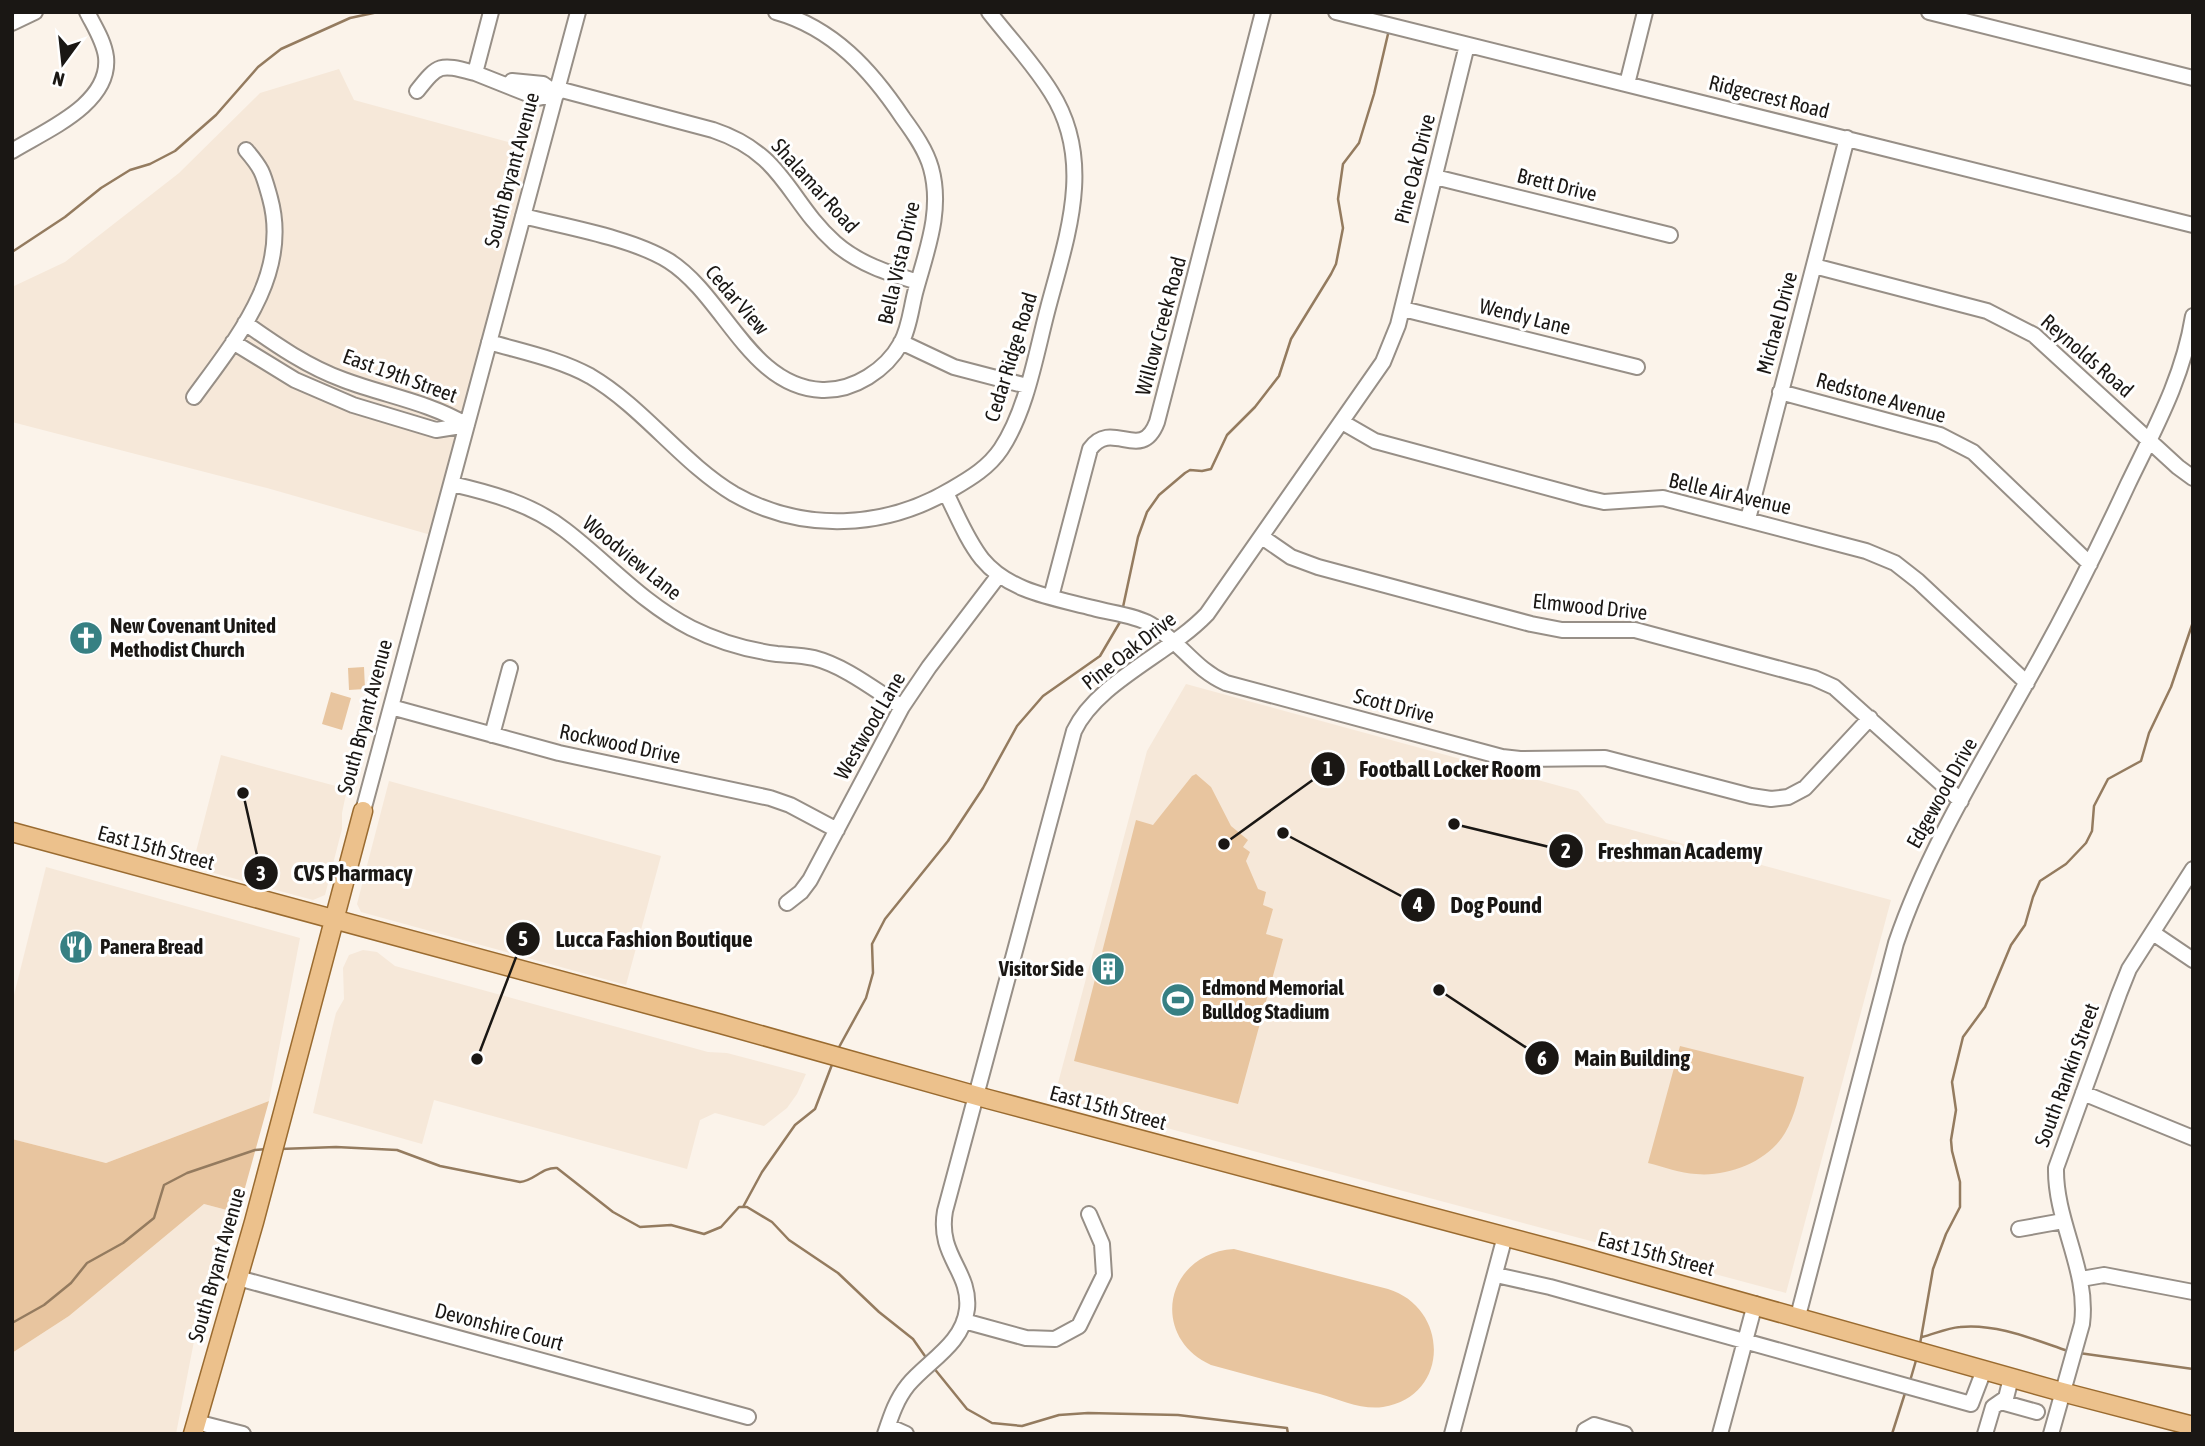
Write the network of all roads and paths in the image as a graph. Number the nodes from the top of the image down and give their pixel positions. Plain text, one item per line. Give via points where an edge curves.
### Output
1 (35, 12) edge
2 (86, 12) edge
3 (491, 12) edge
4 (578, 12) edge
5 (776, 12) edge
6 (989, 12) edge
7 (1263, 12) edge
8 (1336, 12) edge
9 (1645, 12) edge
10 (1929, 12) edge
11 (12, 23) edge
12 (1467, 45) junction
13 (475, 73) junction
14 (2193, 78) edge
15 (1627, 84) junction
16 (557, 91) junction
17 (417, 92) dead end
18 (1847, 138) junction
19 (246, 150) dead end
20 (12, 151) edge
21 (1435, 177) junction
22 (523, 216) junction
23 (2193, 225) edge
24 (1670, 235) dead end
25 (1814, 266) junction
26 (918, 282) junction
27 (1403, 309) junction
28 (2193, 316) edge
29 (245, 323) junction
30 (233, 342) junction
31 (489, 342) junction
32 (901, 342) junction
33 (1637, 367) dead end
34 (1027, 386) junction
35 (1780, 392) junction
36 (194, 397) dead end
37 (1342, 422) junction
38 (467, 425) junction
39 (2150, 440) junction
40 (2193, 478) edge
41 (452, 484) junction
42 (946, 493) junction
43 (1748, 519) junction
44 (1262, 537) junction
45 (2090, 564) junction
46 (999, 575) junction
47 (1051, 597) junction
48 (1175, 642) junction
49 (510, 668) dead end
50 (2026, 684) junction
51 (391, 707) junction
52 (902, 707) junction
53 (1870, 718) junction
54 (492, 734) junction
55 (1961, 801) junction
56 (363, 811) joint
57 (837, 830) junction
58 (12, 832) edge
59 (2193, 869) edge
60 (787, 903) dead end
61 (335, 920) junction
62 (2153, 933) junction
63 (2193, 960) edge
64 (2082, 1093) junction
65 (976, 1096) junction
66 (2193, 1138) edge
67 (1089, 1214) dead end
68 (2063, 1221) junction
69 (2019, 1228) dead end
70 (1505, 1236) junction
71 (1496, 1275) junction
72 (238, 1278) junction
73 (2081, 1279) junction
74 (2193, 1292) edge
75 (1755, 1304) junction
76 (1798, 1316) junction
77 (964, 1321) junction
78 (1744, 1340) junction
79 (1984, 1370) junction
80 (2011, 1378) junction
81 (2062, 1392) junction
82 (2001, 1402) junction
83 (2037, 1412) dead end
84 (748, 1417) dead end
85 (2193, 1426) edge
86 (194, 1428) edge
87 (886, 1430) edge
88 (243, 1434) edge
89 (906, 1434) edge
90 (1452, 1434) edge
91 (1584, 1434) edge
92 (1625, 1434) edge
93 (1720, 1434) edge
94 (1985, 1434) edge
95 (2051, 1434) edge

1 - 11 street
2 - 20 street via 106,56 99,89 80,108
3 - 13 street
4 - 16 street, South Bryant Avenue
5 - 26 street, Bella Vista Drive via 815,28 858,60 925,150 936,201
6 - 34 street, Cedar Ridge Road via 1053,95 1065,119 1075,166 1072,217
7 - 47 street, Willow Creek Road via 1157,422 1143,441 1108,437 1090,449
8 - 12 street, Ridgecrest Road
9 - 15 street
10 - 14 street
12 - 15 street, Ridgecrest Road
12 - 21 street, Pine Oak Drive
13 - 16 street, Shalamar Road via 543,84
13 - 17 street, Shalamar Road via 442,67 432,72
15 - 18 street, Ridgecrest Road
16 - 22 street, South Bryant Avenue
16 - 26 street, Shalamar Road via 734,138 770,163 834,242 873,267
18 - 23 street, Ridgecrest Road
18 - 25 street, Michael Drive
19 - 29 street via 261,167 276,228 269,278
21 - 24 street, Brett Drive
21 - 27 street, Pine Oak Drive
22 - 31 street, South Bryant Avenue
22 - 32 street, Cedar View via 638,246 668,260 696,284 765,366 793,384 825,390 850,386 878,370
25 - 35 street, Michael Drive
25 - 39 street, Reynolds Road via 2010,321 2045,344
26 - 32 street, Bella Vista Drive
27 - 33 street, Wendy Lane
27 - 37 street, Pine Oak Drive via 1383,362
28 - 39 street, Edgewood Drive via 2179,375
29 - 30 street
29 - 38 street, East 19th Street via 301,360 342,380 442,410
30 - 36 street
30 - 38 street, East 19th Street via 295,380 353,405 436,430
31 - 38 street, South Bryant Avenue
31 - 42 street, Cedar Ridge Road via 558,362 590,377 715,480 765,509 817,521 848,522 908,509
32 - 34 street via 954,367
34 - 42 street, Cedar Ridge Road via 1016,422 1000,451 971,479
35 - 43 street, Michael Drive
35 - 45 street, Redstone Avenue via 1940,435 1973,452
37 - 43 street, Belle Air Avenue via 1375,441 1586,498 1604,502 1663,498
37 - 44 street, Pine Oak Drive
38 - 41 street, South Bryant Avenue
39 - 40 street, Reynolds Road
39 - 45 street, Edgewood Drive
41 - 51 street, South Bryant Avenue
41 - 52 street, Woodview Lane via 520,504 564,528 634,590 692,629 743,647 820,659
42 - 46 street, Scott Drive via 980,555
43 - 50 street, Belle Air Avenue via 1895,563
44 - 48 street, Pine Oak Drive via 1207,614
44 - 53 street, Elmwood Drive via 1318,567 1531,624 1562,630 1635,630 1814,678 1834,687
45 - 50 street, Edgewood Drive
46 - 47 street, Scott Drive
46 - 52 street, Westwood Lane
47 - 48 street, Scott Drive via 1147,622
48 - 53 street, Scott Drive via 1197,666 1226,682 1502,757 1613,759 1771,799 1801,791
48 - 65 street, Pine Oak Drive via 1104,694 1083,714 1074,731
49 - 54 street
50 - 55 street, Edgewood Drive
51 - 54 street, Rockwood Drive
51 - 56 street, South Bryant Avenue
52 - 57 street, Westwood Lane
53 - 55 street, Elmwood Drive
54 - 57 street, Rockwood Drive via 770,798
55 - 76 street, Edgewood Drive via 1921,876 1896,943
56 - 61 main road, South Bryant Avenue
57 - 60 street, Westwood Lane via 810,880
58 - 61 main road, East 15th Street
59 - 62 street, South Rankin Street
61 - 65 main road, East 15th Street
61 - 72 main road, South Bryant Avenue
62 - 63 street
62 - 64 street, South Rankin Street via 2129,969
64 - 66 street
64 - 68 street, South Rankin Street via 2056,1168
65 - 70 main road, East 15th Street
65 - 77 street, Pine Oak Drive via 943,1230 962,1277 967,1309
67 - 77 street via 1102,1244 1104,1275 1079,1325 1055,1339 1026,1338
68 - 69 street
68 - 73 street, South Rankin Street
70 - 71 street
70 - 75 main road, East 15th Street
71 - 78 street
71 - 90 street
72 - 84 street, Devonshire Court
72 - 86 main road, South Bryant Avenue
73 - 74 street via 2104,1275
73 - 81 street, South Rankin Street via 2082,1324
75 - 76 main road, East 15th Street
75 - 78 street
76 - 79 main road, East 15th Street
77 - 87 street via 943,1353 900,1396
78 - 79 street via 1971,1404
78 - 93 street
79 - 80 main road, East 15th Street
80 - 81 main road, East 15th Street
80 - 82 street
81 - 85 main road, East 15th Street
81 - 95 street, South Rankin Street
82 - 83 street
82 - 94 street via 1993,1407
86 - 88 street
87 - 89 street
91 - 92 street via 1594,1425

